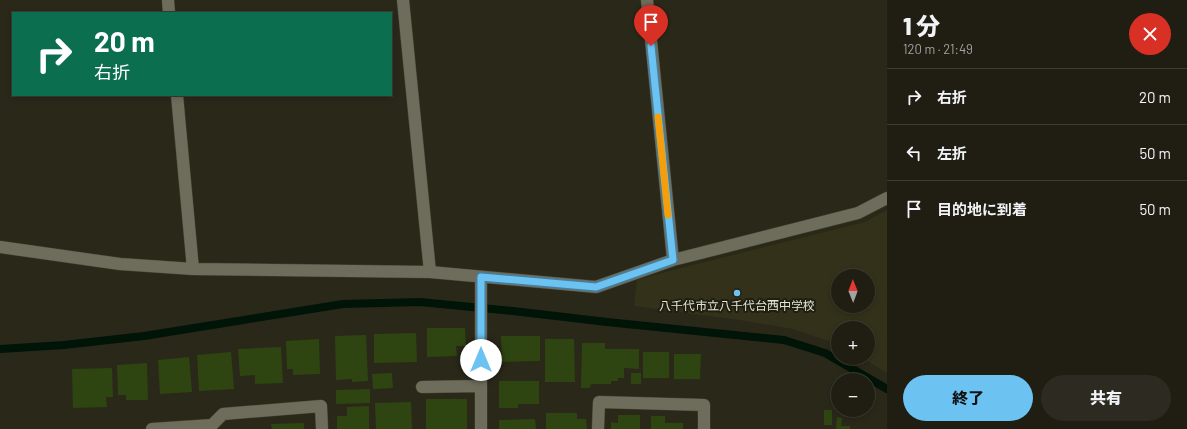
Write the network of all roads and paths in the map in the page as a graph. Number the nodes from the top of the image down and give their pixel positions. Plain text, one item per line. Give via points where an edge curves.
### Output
1 (168, 0) edge
2 (403, 0) edge
3 (647, 0) edge
4 (169, 12) edge
5 (176, 96) edge
6 (887, 198) edge
7 (0, 247) edge
8 (673, 260) junction
9 (193, 269) junction
10 (430, 272) junction
11 (481, 277) junction
12 (481, 386) junction
13 (422, 387) dead end
14 (212, 427) edge
15 (152, 429) edge
16 (322, 429) edge
17 (482, 429) edge
18 (598, 429) edge
19 (704, 429) edge

1 - 4 street
2 - 10 street
3 - 8 street
5 - 9 street
6 - 8 street via 858,213
7 - 9 street via 120,264
8 - 11 street via 596,287
9 - 10 street
10 - 11 street
11 - 12 street
12 - 13 street
12 - 17 street
14 - 15 street
14 - 16 street via 223,414 321,406
18 - 19 street via 599,402 704,405

